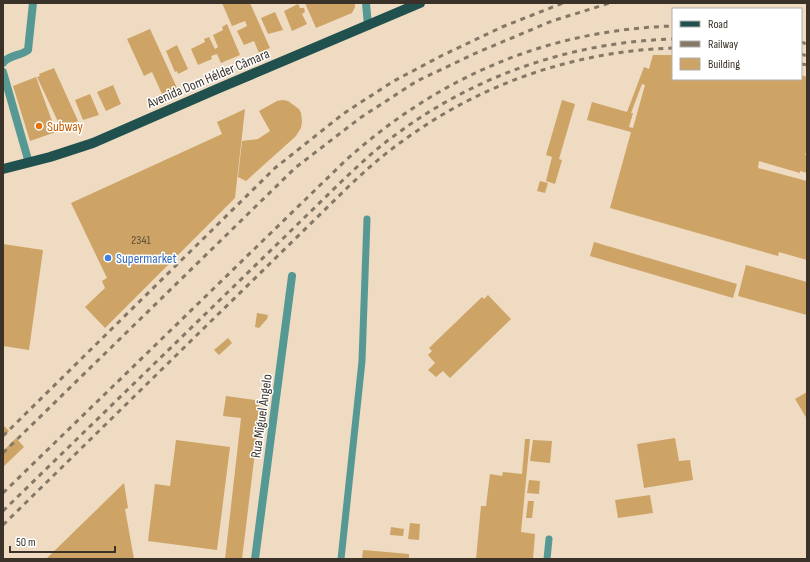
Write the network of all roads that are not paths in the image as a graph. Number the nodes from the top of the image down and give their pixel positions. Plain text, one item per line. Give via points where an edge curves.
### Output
1 (33, 3) edge
2 (366, 3) edge
3 (420, 3) edge
4 (368, 26) junction
5 (3, 63) edge
6 (3, 72) edge
7 (29, 163) junction
8 (3, 169) edge
9 (367, 219) dead end
10 (292, 276) dead end
11 (549, 539) dead end
12 (255, 559) edge
13 (341, 559) edge
14 (547, 559) edge

1 - 5 street via 27,52
2 - 4 street
3 - 4 main road, Avenida Dom Hélder Câmara
4 - 7 main road, Avenida Dom Hélder Câmara via 217,88 93,143
6 - 7 street
7 - 8 main road, Avenida Dom Hélder Câmara
9 - 13 lane via 362,361
10 - 12 street, Rua Miguel Ângelo
11 - 14 lane

